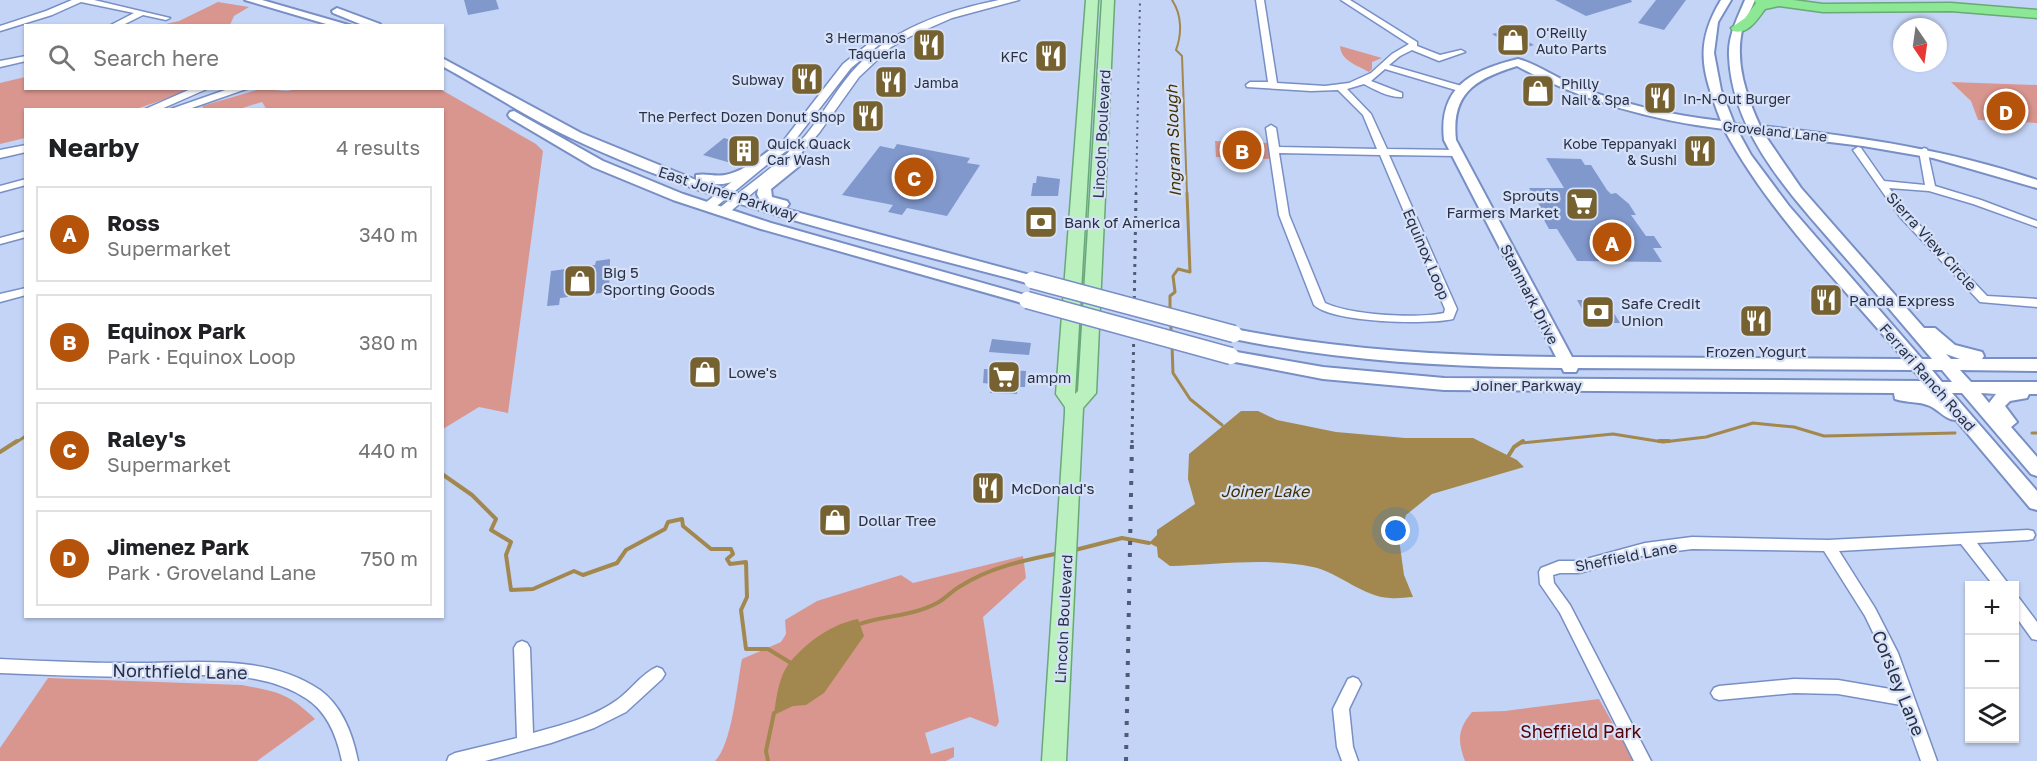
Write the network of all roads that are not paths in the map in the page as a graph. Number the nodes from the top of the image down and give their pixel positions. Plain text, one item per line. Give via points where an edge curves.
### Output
1 (81, 0) edge
2 (250, 0) edge
3 (981, 0) edge
4 (1014, 0) edge
5 (1092, 0) edge
6 (1108, 0) edge
7 (1260, 0) edge
8 (1345, 0) edge
9 (1726, 0) edge
10 (1750, 0) edge
11 (1761, 0) edge
12 (2018, 0) edge
13 (1777, 3) junction
14 (2037, 4) edge
15 (329, 8) dead end
16 (141, 12) junction
17 (2037, 14) edge
18 (166, 18) dead end
19 (116, 24) edge
20 (340, 24) edge
21 (371, 24) edge
22 (1738, 28) junction
23 (0, 29) edge
24 (1412, 47) junction
25 (1461, 52) dead end
26 (24, 58) edge
27 (444, 62) edge
28 (0, 64) edge
29 (1383, 66) junction
30 (444, 74) edge
31 (1363, 80) junction
32 (1250, 85) dead end
33 (1273, 86) junction
34 (1340, 87) junction
35 (1461, 89) junction
36 (201, 90) edge
37 (238, 90) edge
38 (1399, 95) dead end
39 (153, 108) edge
40 (179, 108) edge
41 (1729, 126) junction
42 (1271, 128) dead end
43 (1755, 129) junction
44 (24, 142) edge
45 (0, 147) edge
46 (24, 148) edge
47 (789, 149) junction
48 (1274, 150) junction
49 (1858, 150) dead end
50 (1924, 151) junction
51 (1385, 153) junction
52 (1457, 153) junction
53 (0, 154) edge
54 (644, 165) junction
55 (24, 183) edge
56 (1881, 184) junction
57 (2037, 184) edge
58 (1930, 188) junction
59 (0, 189) edge
60 (732, 197) junction
61 (715, 210) junction
62 (2037, 224) edge
63 (834, 226) junction
64 (24, 235) edge
65 (0, 241) edge
66 (1032, 280) joint
67 (1882, 289) junction
68 (24, 292) edge
69 (0, 298) edge
70 (1027, 300) joint
71 (2037, 303) edge
72 (1882, 324) junction
73 (2037, 359) edge
74 (1565, 362) junction
75 (1852, 364) junction
76 (1919, 364) junction
77 (1944, 364) junction
78 (2037, 365) edge
79 (1385, 380) junction
80 (1773, 386) junction
81 (1938, 386) junction
82 (1964, 386) junction
83 (2037, 388) edge
84 (2037, 394) edge
85 (1074, 406) junction
86 (2037, 454) edge
87 (2037, 469) edge
88 (2037, 503) edge
89 (2037, 513) edge
90 (2028, 536) dead end
91 (1966, 540) junction
92 (1828, 546) junction
93 (2000, 581) edge
94 (2019, 609) edge
95 (2037, 634) edge
96 (522, 648) dead end
97 (0, 666) edge
98 (657, 674) dead end
99 (1353, 684) dead end
100 (1719, 693) dead end
101 (1907, 699) junction
102 (525, 743) junction
103 (350, 761) edge
104 (455, 761) edge
105 (1054, 761) edge
106 (1350, 761) edge
107 (1643, 761) edge
108 (1929, 761) edge

1 - 16 street
1 - 23 street
2 - 20 main road
3 - 47 street via 913,22 870,46 847,66
4 - 47 street via 936,20 888,46 854,76 814,131
5 - 85 main road, Lincoln Boulevard via 1065,394
6 - 85 main road, Lincoln Boulevard via 1087,393
7 - 33 street
8 - 24 street via 1414,44
9 - 41 main road, Ferrari Ranch Road via 1713,22 1708,53 1715,90
10 - 22 main road, Ferrari Ranch Road
11 - 13 highway
12 - 14 highway
13 - 17 highway via 1823,8 1971,7
13 - 22 highway via 1760,6 1750,21
15 - 21 main road
16 - 18 street
16 - 19 street
22 - 43 main road, Ferrari Ranch Road via 1736,73
24 - 25 street via 1439,58
24 - 29 street
26 - 28 street
27 - 54 main road, East Joiner Parkway via 577,136
29 - 31 street
29 - 35 street
30 - 61 main road, East Joiner Parkway via 598,164
31 - 34 street
31 - 38 street
32 - 33 street
33 - 34 street
34 - 51 street via 1367,114
35 - 41 main road, Groveland Lane via 1486,73 1518,62 1613,105 1669,119
35 - 52 main road, Stanmark Drive via 1451,104 1448,120 1450,140
36 - 39 street
37 - 40 street
41 - 43 street, Groveland Lane
41 - 72 main road, Ferrari Ranch Road via 1766,186
42 - 48 street, Equinox Loop
43 - 50 main road, Groveland Lane
43 - 67 main road, Ferrari Ranch Road via 1793,188
44 - 45 street
46 - 53 street
47 - 54 main road via 723,181 712,182 664,164
47 - 60 street
47 - 63 main road via 798,160 764,188 767,200 823,217
48 - 51 street
48 - 51 street, Equinox Loop via 1284,215 1320,305 1336,312 1441,319 1449,316 1451,309
49 - 56 street
50 - 57 main road, Groveland Lane
50 - 58 street
51 - 52 street
52 - 74 main road, Stanmark Drive
54 - 60 main road, East Joiner Parkway
55 - 59 street
56 - 58 street, Sierra View Circle
56 - 71 street, Sierra View Circle via 1904,215 1984,299
58 - 62 street, Sierra View Circle
60 - 61 street
60 - 63 main road, East Joiner Parkway
61 - 70 main road, East Joiner Parkway
63 - 66 main road, East Joiner Parkway
64 - 65 street
66 - 74 main road, Joiner Parkway, bridge via 1234,334 1315,349 1400,359
67 - 73 main road via 1902,302 1941,345 1953,351 1966,356
67 - 77 main road, Ferrari Ranch Road
68 - 69 street
70 - 79 main road, Joiner Parkway, bridge via 1231,356
72 - 75 main road via 1890,345 1888,351
72 - 76 main road, Ferrari Ranch Road
74 - 75 main road, Joiner Parkway
74 - 79 main road via 1570,374 1561,377 1415,375
75 - 76 main road, Joiner Parkway
76 - 77 main road, Joiner Parkway
76 - 81 main road, Ferrari Ranch Road
77 - 78 main road, Joiner Parkway
77 - 82 main road, Ferrari Ranch Road
79 - 80 main road, Joiner Parkway via 1473,385
80 - 81 main road, Joiner Parkway
80 - 89 main road via 1798,394 1916,395 1950,410
81 - 82 main road, Joiner Parkway
81 - 88 main road, Ferrari Ranch Road
82 - 83 main road, Joiner Parkway
82 - 87 main road, Ferrari Ranch Road
84 - 86 main road via 2004,395 1996,407
85 - 105 main road, Lincoln Boulevard
90 - 91 street, Sheffield Lane
91 - 92 street, Sheffield Lane
91 - 93 street
92 - 101 street, Corsley Lane via 1870,612
92 - 107 street, Sheffield Lane via 1692,543 1645,549 1546,572 1547,584 1565,609
94 - 95 street
96 - 102 street
97 - 103 street, Northfield Lane via 246,671 280,678 314,694 332,713
98 - 102 street via 608,715
99 - 106 street via 1341,709
100 - 101 street via 1794,686 1838,687
101 - 108 street, Corsley Lane
102 - 104 street

